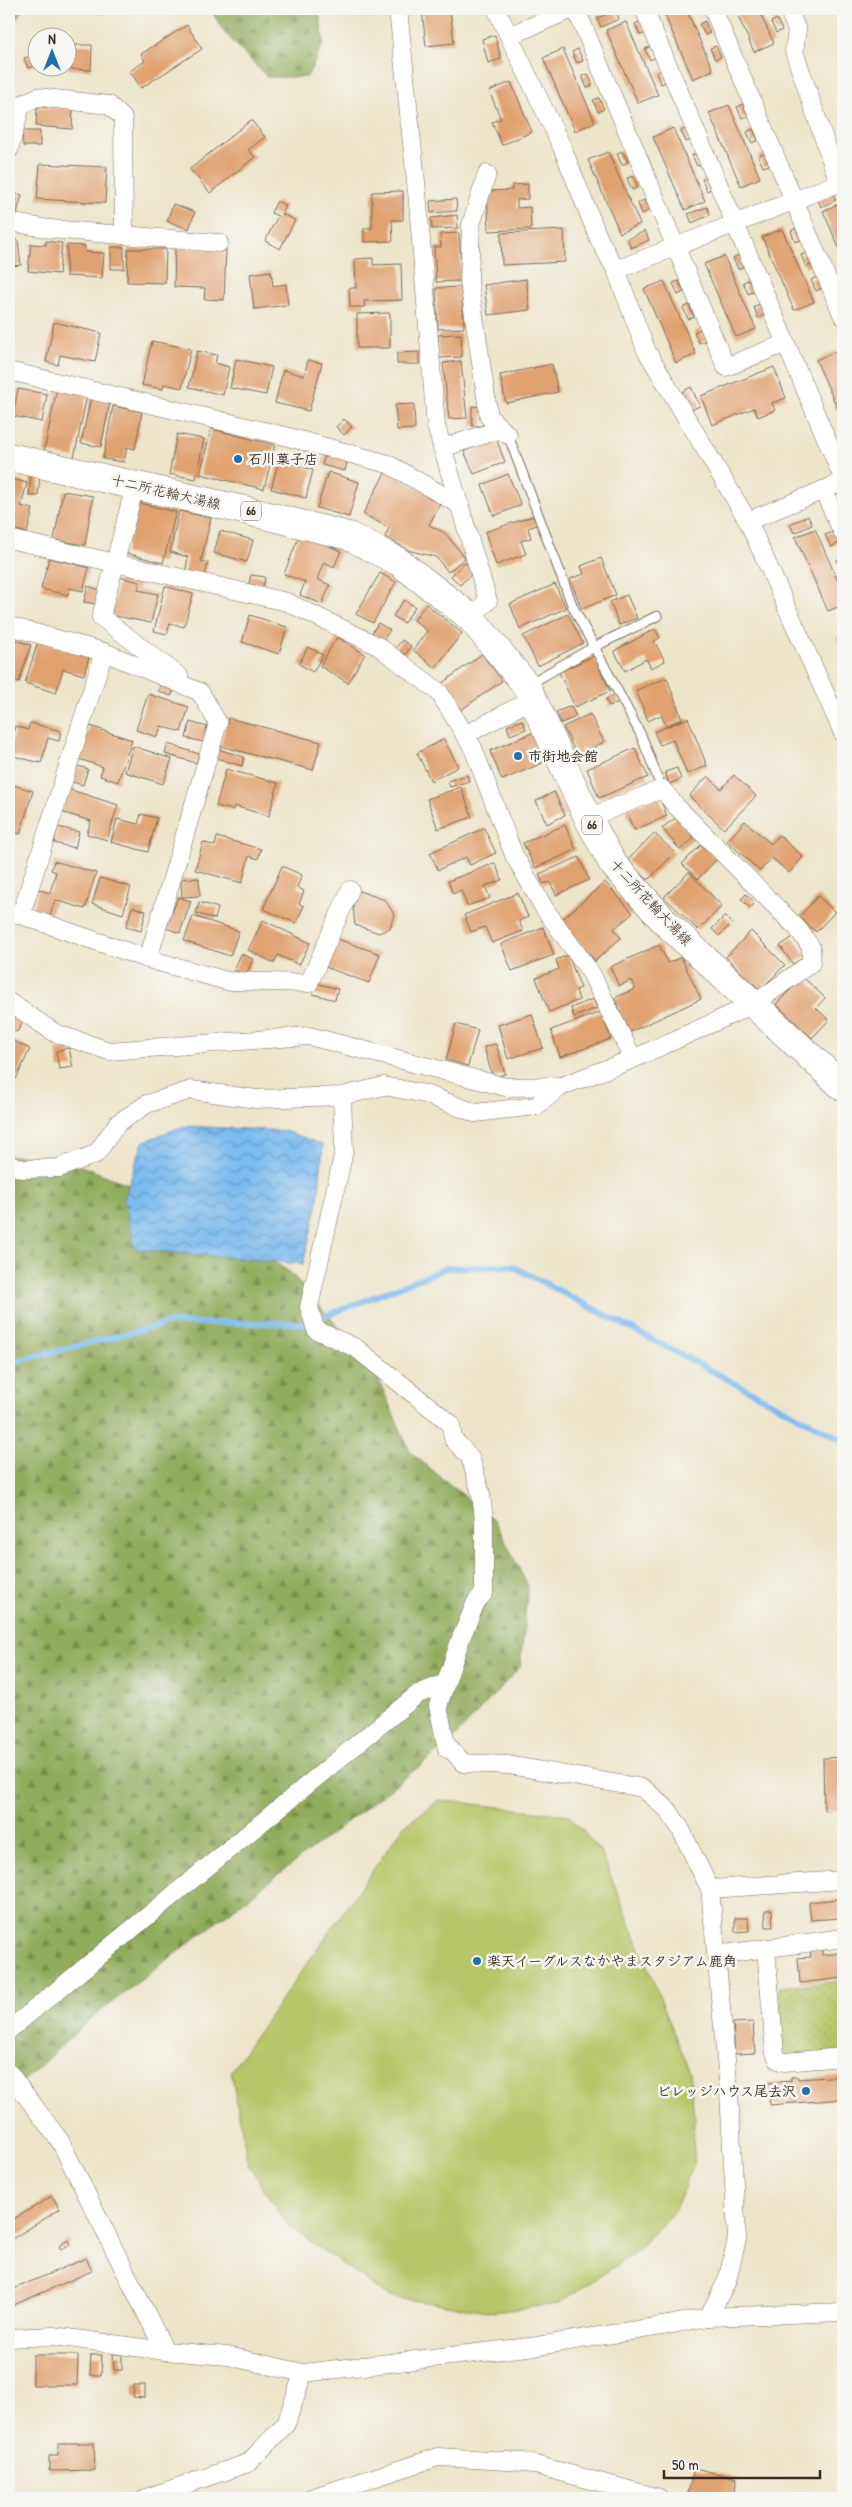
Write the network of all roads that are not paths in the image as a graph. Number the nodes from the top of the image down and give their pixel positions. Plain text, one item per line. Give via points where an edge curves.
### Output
1 (398, 9) edge
2 (496, 9) edge
3 (574, 9) edge
4 (644, 9) edge
5 (713, 9) edge
6 (788, 9) edge
7 (509, 36) junction
8 (9, 150) edge
9 (487, 174) dead end
10 (841, 186) edge
11 (794, 200) junction
12 (9, 222) edge
13 (736, 225) junction
14 (124, 235) junction
15 (219, 242) dead end
16 (677, 248) junction
17 (616, 270) junction
18 (843, 316) edge
19 (786, 343) junction
20 (9, 371) edge
21 (505, 432) junction
22 (442, 448) junction
23 (9, 457) edge
24 (843, 478) edge
25 (843, 482) edge
26 (136, 485) junction
27 (823, 490) junction
28 (460, 505) junction
29 (748, 521) junction
30 (843, 533) edge
31 (9, 539) edge
32 (116, 563) junction
33 (657, 616) dead end
34 (470, 617) junction
35 (9, 626) edge
36 (594, 647) junction
37 (104, 652) junction
38 (200, 692) junction
39 (530, 692) junction
40 (843, 733) edge
41 (465, 735) junction
42 (662, 789) junction
43 (588, 818) junction
44 (350, 890) dead end
45 (15, 913) edge
46 (148, 959) junction
47 (9, 1002) edge
48 (754, 1004) junction
49 (633, 1058) junction
50 (562, 1086) junction
51 (843, 1087) edge
52 (342, 1096) junction
53 (9, 1165) edge
54 (446, 1683) junction
55 (843, 1880) edge
56 (710, 1889) junction
57 (843, 1938) edge
58 (766, 1948) junction
59 (716, 1955) junction
60 (9, 2030) edge
61 (843, 2057) edge
62 (9, 2073) edge
63 (843, 2312) edge
64 (708, 2317) junction
65 (9, 2338) edge
66 (165, 2351) junction
67 (303, 2373) junction
68 (146, 2498) edge
69 (311, 2498) edge
70 (659, 2498) edge

1 - 22 street via 436,426
2 - 7 street
3 - 7 street
3 - 16 street
4 - 13 street
5 - 11 street
6 - 10 street via 797,30 794,51
7 - 17 street via 562,147 599,239
8 - 14 street via 21,105 37,97 109,105 123,118
9 - 21 street via 471,225 469,282 489,417
10 - 11 street
11 - 13 street
11 - 18 street
12 - 14 street
13 - 16 street
13 - 19 street
14 - 15 street
16 - 17 street
16 - 19 street via 726,366
17 - 29 street via 646,350
19 - 24 street
20 - 28 street via 282,435 388,464
21 - 22 street
21 - 36 lane via 573,607
22 - 28 street
23 - 26 main road, 十二所花輪大湯線 / 66
25 - 27 street
26 - 32 street
26 - 34 main road, 十二所花輪大湯線 / 66 via 349,536 399,562
27 - 29 street
27 - 30 street
28 - 34 street via 488,601
29 - 40 street
31 - 32 street
32 - 38 street via 101,617
32 - 41 street via 287,602 378,646 439,692
33 - 36 lane
34 - 39 main road, 十二所花輪大湯線 / 66
35 - 37 street
36 - 39 lane
36 - 42 lane via 641,735
37 - 38 street
37 - 45 street
38 - 46 street via 218,723
39 - 41 street
39 - 43 main road, 十二所花輪大湯線 / 66
41 - 49 street via 514,855 544,908 591,973
42 - 43 street
42 - 48 street via 798,929 811,947 811,963
43 - 48 main road, 十二所花輪大湯線 / 66 via 613,864 666,923
44 - 46 street via 309,984 227,981
45 - 46 street
47 - 50 street via 55,1033 109,1051 309,1036 506,1087
48 - 49 street
48 - 51 main road, 十二所花輪大湯線 / 66
49 - 50 street
50 - 52 street via 536,1106 475,1113 425,1094 384,1086
52 - 53 street via 256,1099 191,1090 147,1104 118,1124 96,1154 59,1168 23,1169
52 - 54 street via 344,1150 309,1306 316,1330 356,1348 452,1424 453,1439 470,1457 481,1494 484,1520 484,1593 476,1602
54 - 56 street via 438,1706 447,1749 451,1749 463,1763 508,1765 643,1788 672,1816
54 - 60 street via 418,1694
55 - 56 street
56 - 59 street
57 - 58 street
58 - 59 street
58 - 61 street via 778,2060
59 - 64 street via 729,2092 737,2238 727,2281
62 - 66 street via 60,2141
63 - 64 street
64 - 67 street via 537,2346
65 - 66 street via 53,2336
66 - 67 street via 228,2356
67 - 68 street via 286,2424 248,2463
69 - 70 street via 438,2457 524,2462

